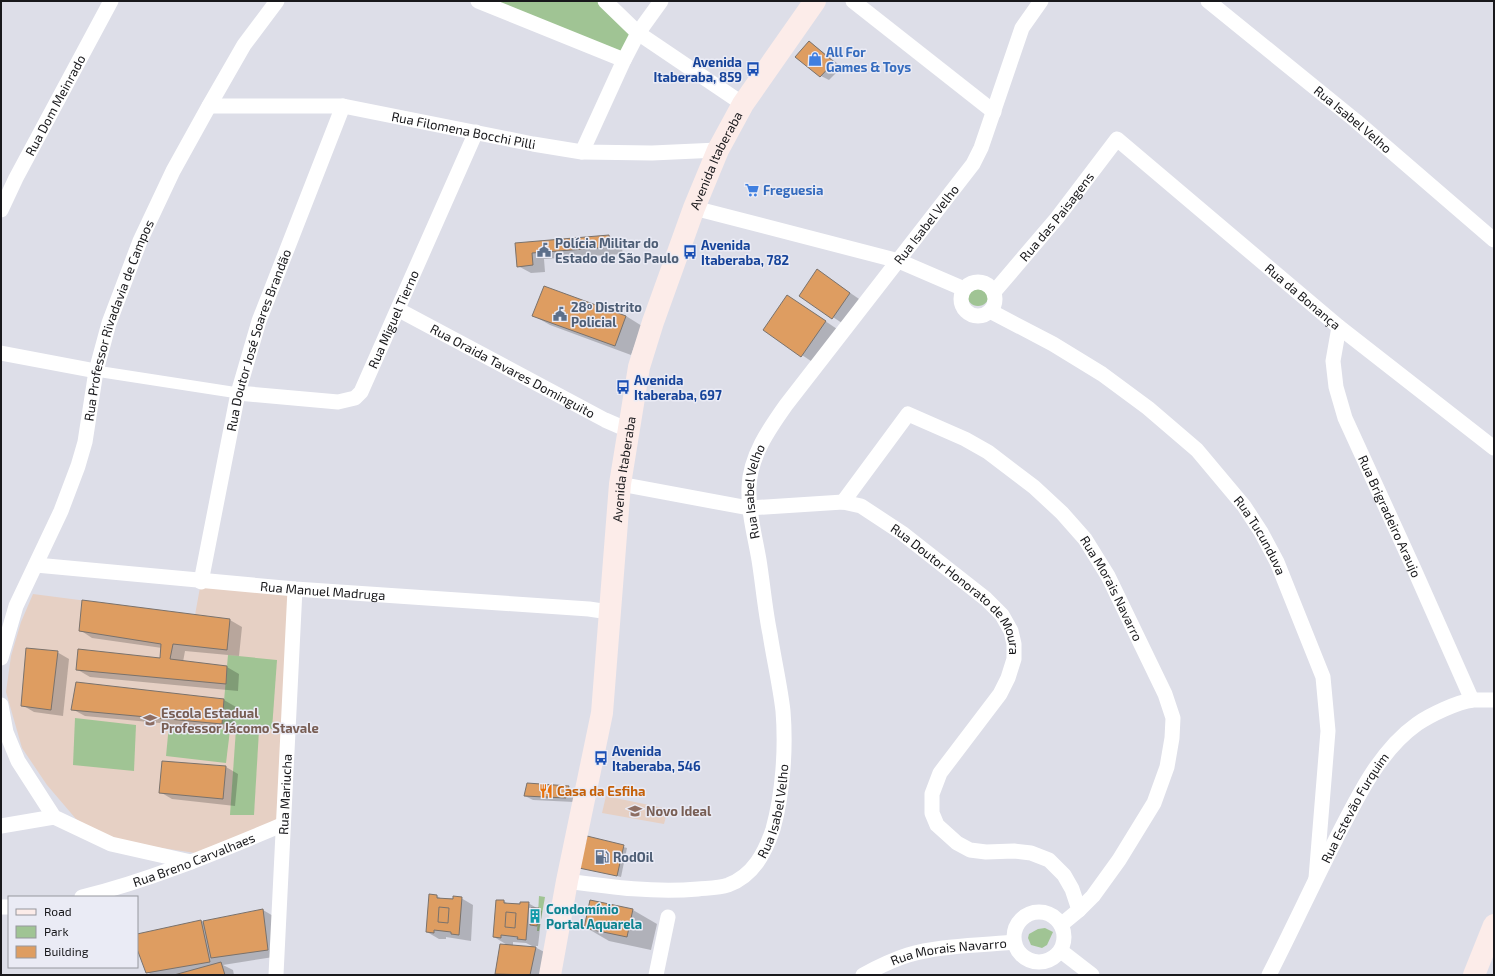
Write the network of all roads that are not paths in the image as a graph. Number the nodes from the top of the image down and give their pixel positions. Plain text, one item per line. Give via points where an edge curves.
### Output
1 (111, 1) edge
2 (277, 1) edge
3 (478, 1) edge
4 (605, 1) edge
5 (661, 1) edge
6 (815, 1) edge
7 (853, 1) edge
8 (1041, 1) edge
9 (1208, 1) edge
10 (638, 34) junction
11 (624, 60) junction
12 (743, 104) junction
13 (208, 106) junction
14 (343, 106) junction
15 (994, 112) junction
16 (476, 132) junction
17 (1118, 139) joint
18 (718, 150) junction
19 (582, 152) junction
20 (694, 208) junction
21 (1, 210) edge
22 (1494, 240) edge
23 (899, 261) junction
24 (964, 289) junction
25 (994, 292) junction
26 (399, 310) junction
27 (990, 311) junction
28 (1339, 327) junction
29 (1, 353) edge
30 (96, 371) junction
31 (238, 393) junction
32 (628, 430) junction
33 (1494, 448) edge
34 (620, 484) junction
35 (843, 502) junction
36 (749, 508) junction
37 (36, 565) junction
38 (201, 582) junction
39 (295, 589) junction
40 (609, 612) junction
41 (1, 658) edge
42 (1472, 700) junction
43 (1494, 700) edge
44 (1, 705) edge
45 (54, 817) junction
46 (282, 824) junction
47 (1, 826) edge
48 (191, 862) junction
49 (1316, 878) junction
50 (566, 881) junction
51 (86, 896) edge
52 (1079, 910) junction
53 (668, 917) dead end
54 (1062, 924) junction
55 (1492, 928) edge
56 (1013, 942) junction
57 (1061, 951) junction
58 (275, 975) edge
59 (550, 975) edge
60 (656, 975) edge
61 (863, 975) edge
62 (1092, 975) edge
63 (1269, 975) edge
64 (1474, 975) edge

1 - 21 street, Rua Dom Meinrado
2 - 13 street, Rua Professor Rivadavia de Campos via 244,45
3 - 11 street
4 - 10 street
5 - 10 street
6 - 12 main road, Avenida Itaberaba
7 - 15 street
8 - 15 street, Rua Isabel Velho via 1022,28
9 - 22 street, Rua Isabel Velho via 1356,121
10 - 11 street
10 - 12 street
11 - 19 street
12 - 18 main road, Avenida Itaberaba
13 - 14 street, Rua Filomena Bocchi Pilli
13 - 30 street, Rua Professor Rivadavia de Campos via 173,171 140,241 109,323
14 - 16 street, Rua Filomena Bocchi Pilli
14 - 31 street, Rua Doutor José Soares Brandão via 259,321
15 - 23 street, Rua Isabel Velho via 973,164
16 - 19 street, Rua Filomena Bocchi Pilli
16 - 26 street, Rua Miguel Tierno
17 - 25 street, Rua das Paisagens via 1057,218
17 - 28 street, Rua da Bonança
18 - 19 street, Rua Filomena Bocchi Pilli via 652,153
18 - 20 main road, Avenida Itaberaba
20 - 23 street
20 - 32 main road, Avenida Itaberaba via 639,367
23 - 24 street
23 - 36 street, Rua Isabel Velho via 765,434 755,459 749,485
24 - 25 street via 973,282 979,282 989,286
24 - 27 street via 961,300 966,310 975,315
25 - 27 street via 995,301
26 - 31 street, Rua Miguel Tierno via 361,392 355,398 338,402
26 - 32 street, Rua Oraida Tavares Dominguito
27 - 49 street, Rua Tucunduva via 1053,344 1102,374 1148,408 1197,450 1244,506 1261,532 1277,562 1323,676 1328,731
28 - 33 street, Rua da Bonança
28 - 42 street, Rua Brigradeiro Araujo via 1333,361 1336,387 1345,418
29 - 30 street
30 - 31 street
30 - 37 street, Rua Professor Rivadavia de Campos via 85,442 78,466
31 - 38 street, Rua Doutor José Soares Brandão
32 - 34 main road, Avenida Itaberaba
34 - 36 street, Rua Doutor Honorato de Moura
34 - 40 main road, Avenida Itaberaba
35 - 36 street, Rua Doutor Honorato de Moura
35 - 52 street, Rua Doutor Honorato de Moura via 861,506 897,529 986,599 1002,615 1011,631 1014,644 1014,659 1008,678 986,715 940,774 932,794 932,813 937,825 957,843 970,850 1031,853 1049,860 1064,875
35 - 52 street, Rua Morais Navarro via 908,414 988,452 1034,487 1085,539 1108,576 1165,694 1173,718 1172,738 1166,768 1154,803 1094,896
36 - 50 street, Rua Isabel Velho via 783,710 785,745 777,814 768,842 757,864 743,878 728,885 679,891 614,888
37 - 38 street, Rua Manuel Madruga
37 - 41 street, Rua Professor Rivadavia de Campos via 16,606
38 - 39 street, Rua Manuel Madruga
39 - 40 street, Rua Manuel Madruga
39 - 46 street, Rua Mariucha
40 - 50 main road, Avenida Itaberaba via 602,713
42 - 43 street, Rua Estevão Furquim
42 - 49 street, Rua Estevão Furquim via 1441,711 1417,724 1393,746 1374,770
44 - 45 street via 6,732 18,761
45 - 47 street
45 - 48 street via 111,844
46 - 48 street, Rua Breno Carvalhaes
46 - 58 street, Rua Mariucha
48 - 51 street, Rua Breno Carvalhaes via 131,884
49 - 63 street, Rua Estevão Furquim
50 - 59 main road, Avenida Itaberaba
52 - 54 street, Rua Morais Navarro
53 - 60 street
54 - 56 street via 1051,914 1037,911 1023,916 1014,928
54 - 57 street via 1065,938
55 - 64 main road
56 - 57 street via 1019,954 1028,961 1040,963 1052,960
56 - 61 street, Rua Morais Navarro via 909,955
57 - 62 street

